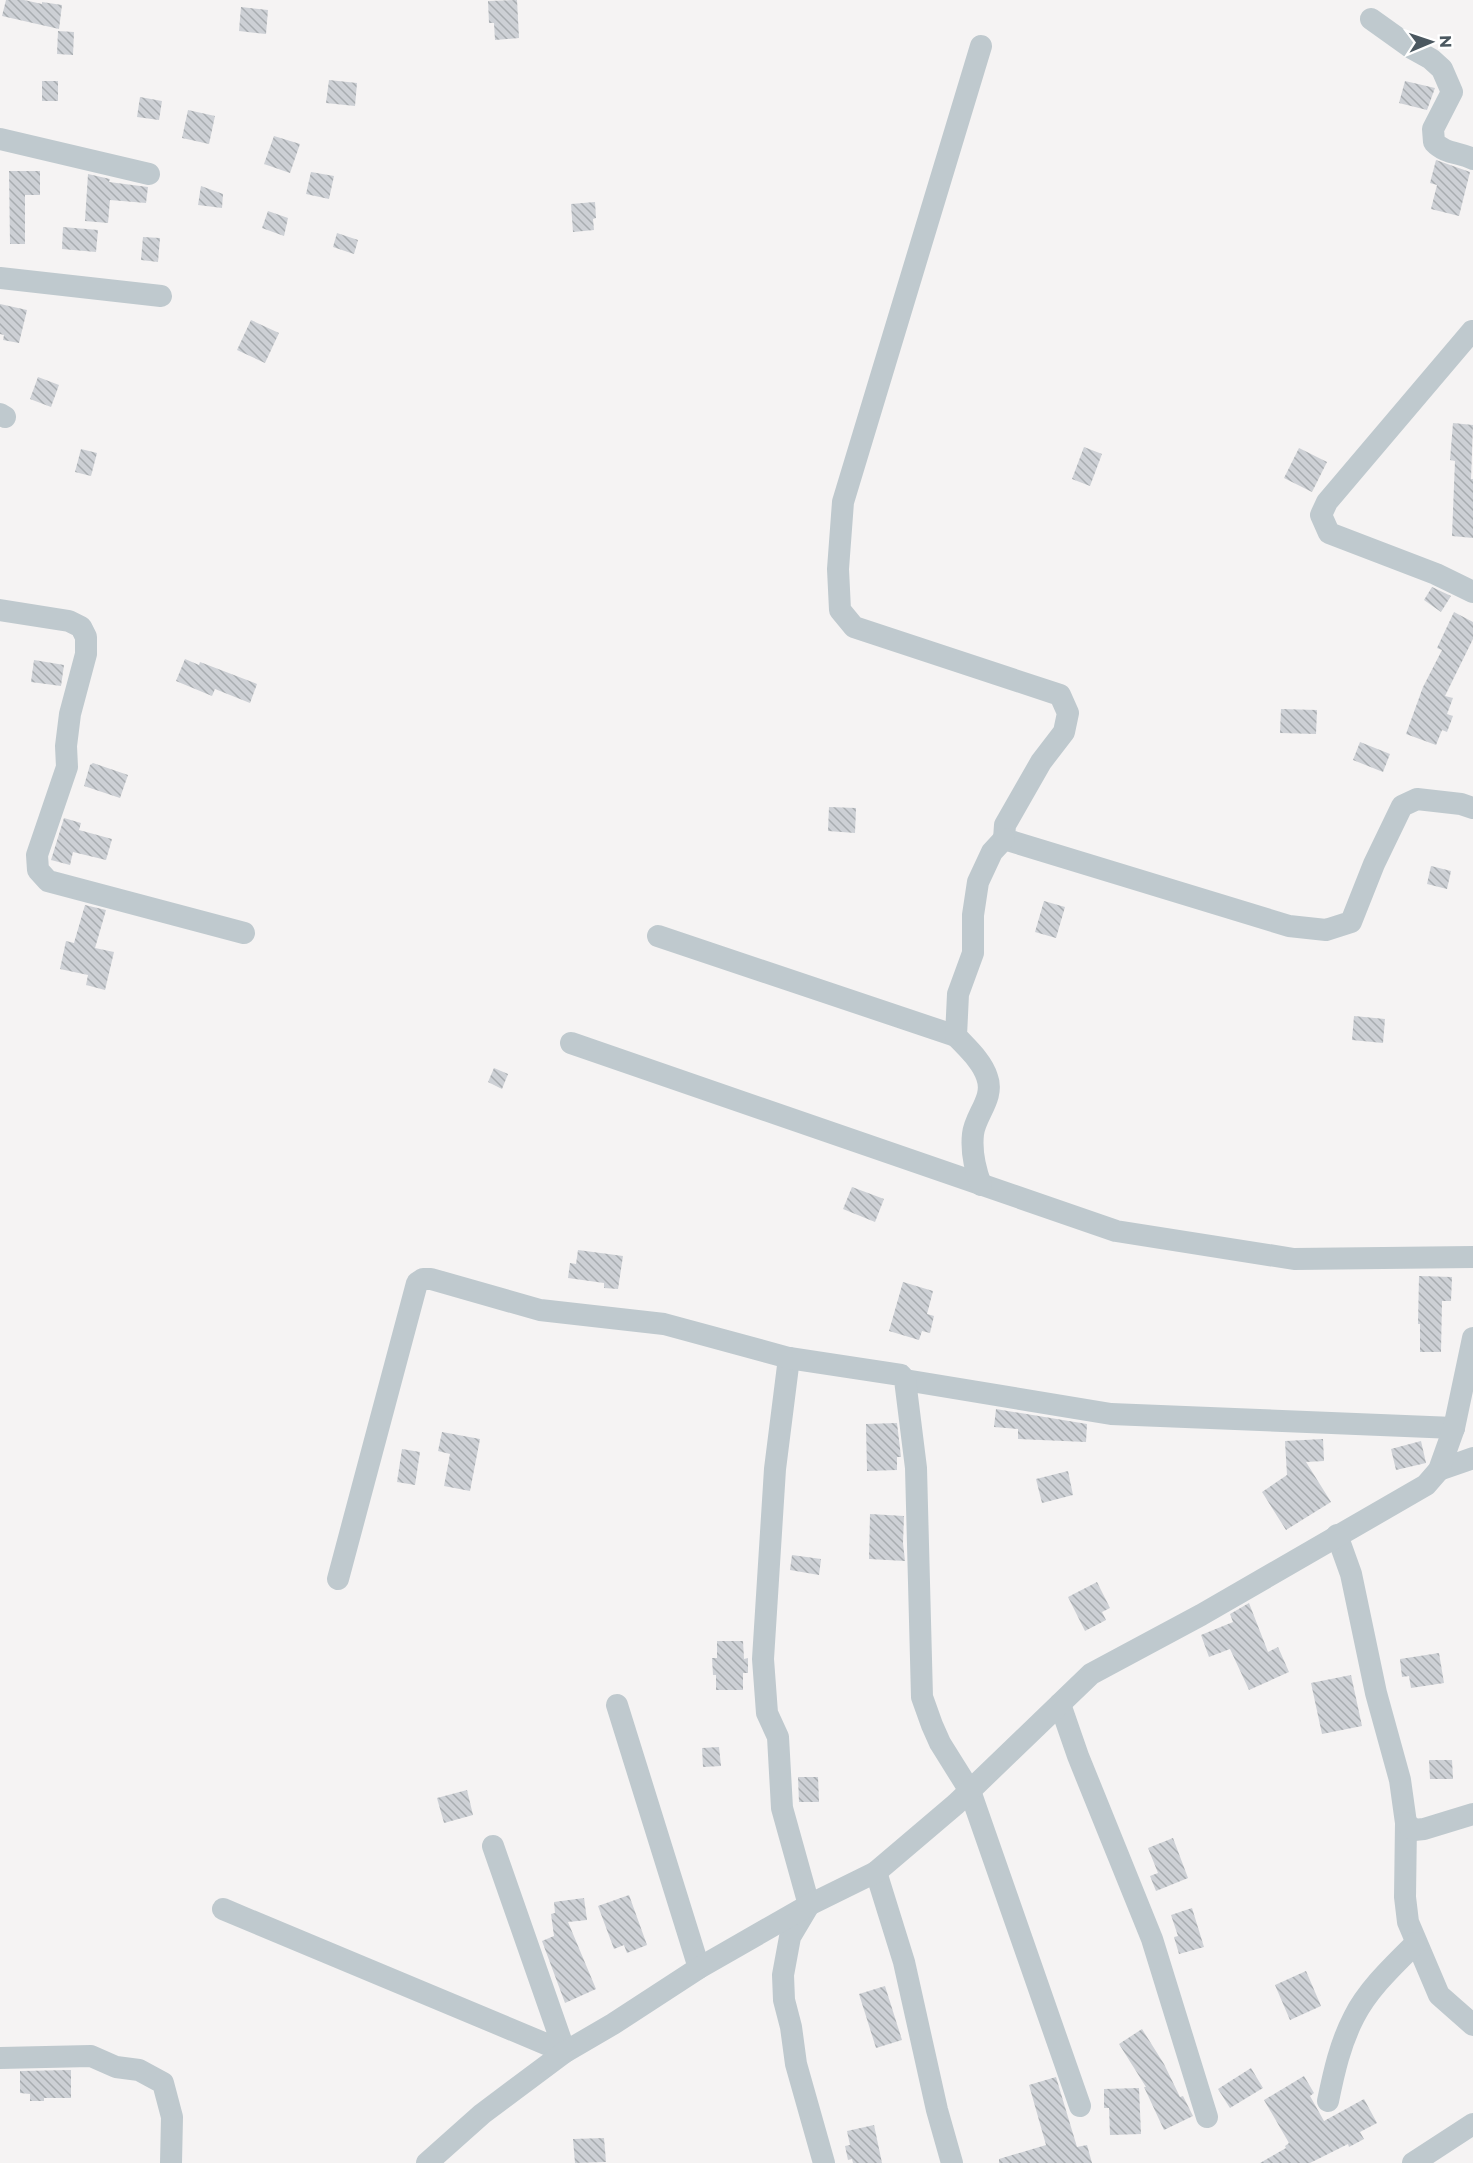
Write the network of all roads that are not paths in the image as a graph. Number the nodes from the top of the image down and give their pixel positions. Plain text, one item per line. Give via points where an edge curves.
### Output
1 (1371, 19) dead end
2 (981, 46) dead end
3 (0, 139) edge
4 (1473, 159) edge
5 (149, 174) dead end
6 (0, 278) edge
7 (161, 296) dead end
8 (1472, 331) edge
9 (1473, 592) edge
10 (0, 610) edge
11 (1473, 808) edge
12 (1004, 838) junction
13 (244, 933) dead end
14 (658, 936) dead end
15 (956, 1036) junction
16 (571, 1043) dead end
17 (981, 1185) junction
18 (1473, 1257) edge
19 (1472, 1345) edge
20 (789, 1358) junction
21 (905, 1380) junction
22 (1454, 1428) junction
23 (1473, 1458) edge
24 (1439, 1470) junction
25 (1337, 1535) junction
26 (338, 1579) dead end
27 (1060, 1704) junction
28 (617, 1705) dead end
29 (970, 1791) junction
30 (1473, 1814) edge
31 (1406, 1823) junction
32 (493, 1846) dead end
33 (876, 1872) junction
34 (809, 1905) junction
35 (223, 1909) dead end
36 (1416, 1943) junction
37 (699, 1968) junction
38 (1473, 2025) edge
39 (565, 2052) junction
40 (0, 2058) edge
41 (1328, 2101) dead end
42 (1080, 2106) dead end
43 (1207, 2117) dead end
44 (1473, 2124) edge
45 (171, 2163) edge
46 (427, 2163) edge
47 (824, 2163) edge
48 (952, 2163) edge
49 (1413, 2163) edge

1 - 4 street via 1442,69 1452,92 1432,129 1434,142 1447,152
2 - 12 street via 843,502 838,569 840,610 854,627 1060,695 1068,713 1064,732 1020,798 1005,825
3 - 5 street
6 - 7 street
8 - 9 street via 1327,502 1321,515 1329,533
10 - 13 street via 69,621 81,627 86,637 86,654 70,714 68,767 37,855 38,870 48,881
11 - 12 street via 1417,799 1402,806 1351,922 1326,930 1289,926
12 - 15 street via 992,852 978,882 973,953 958,994
14 - 15 street
15 - 17 street via 988,1078 987,1101 973,1133 974,1166
16 - 17 street
17 - 18 street via 1116,1231 1294,1259
19 - 22 street
20 - 21 street via 901,1375
20 - 26 street via 664,1324 540,1310 423,1279 417,1283
20 - 34 street via 775,1469 763,1659 767,1713 778,1737 782,1808
21 - 22 street via 1111,1414
21 - 29 street via 916,1468 922,1696 940,1743
22 - 24 street
23 - 24 street
24 - 25 street via 1426,1485
25 - 27 street via 1091,1674
25 - 31 street via 1351,1574 1376,1693 1400,1780
27 - 29 street
27 - 43 street via 1152,1939
28 - 37 street
29 - 33 street
29 - 42 street
30 - 31 street via 1424,1829 1414,1830
31 - 36 street via 1405,1897
32 - 39 street
33 - 34 street
33 - 48 street via 904,1962
34 - 37 street
34 - 47 street via 790,1937 783,1975 784,2000 796,2064
35 - 39 street
36 - 38 street via 1438,1995
36 - 41 street via 1354,2016 1338,2054
37 - 39 street
39 - 46 street via 482,2114
40 - 45 street via 92,2056 116,2067 139,2070 164,2083 172,2117
44 - 49 street

